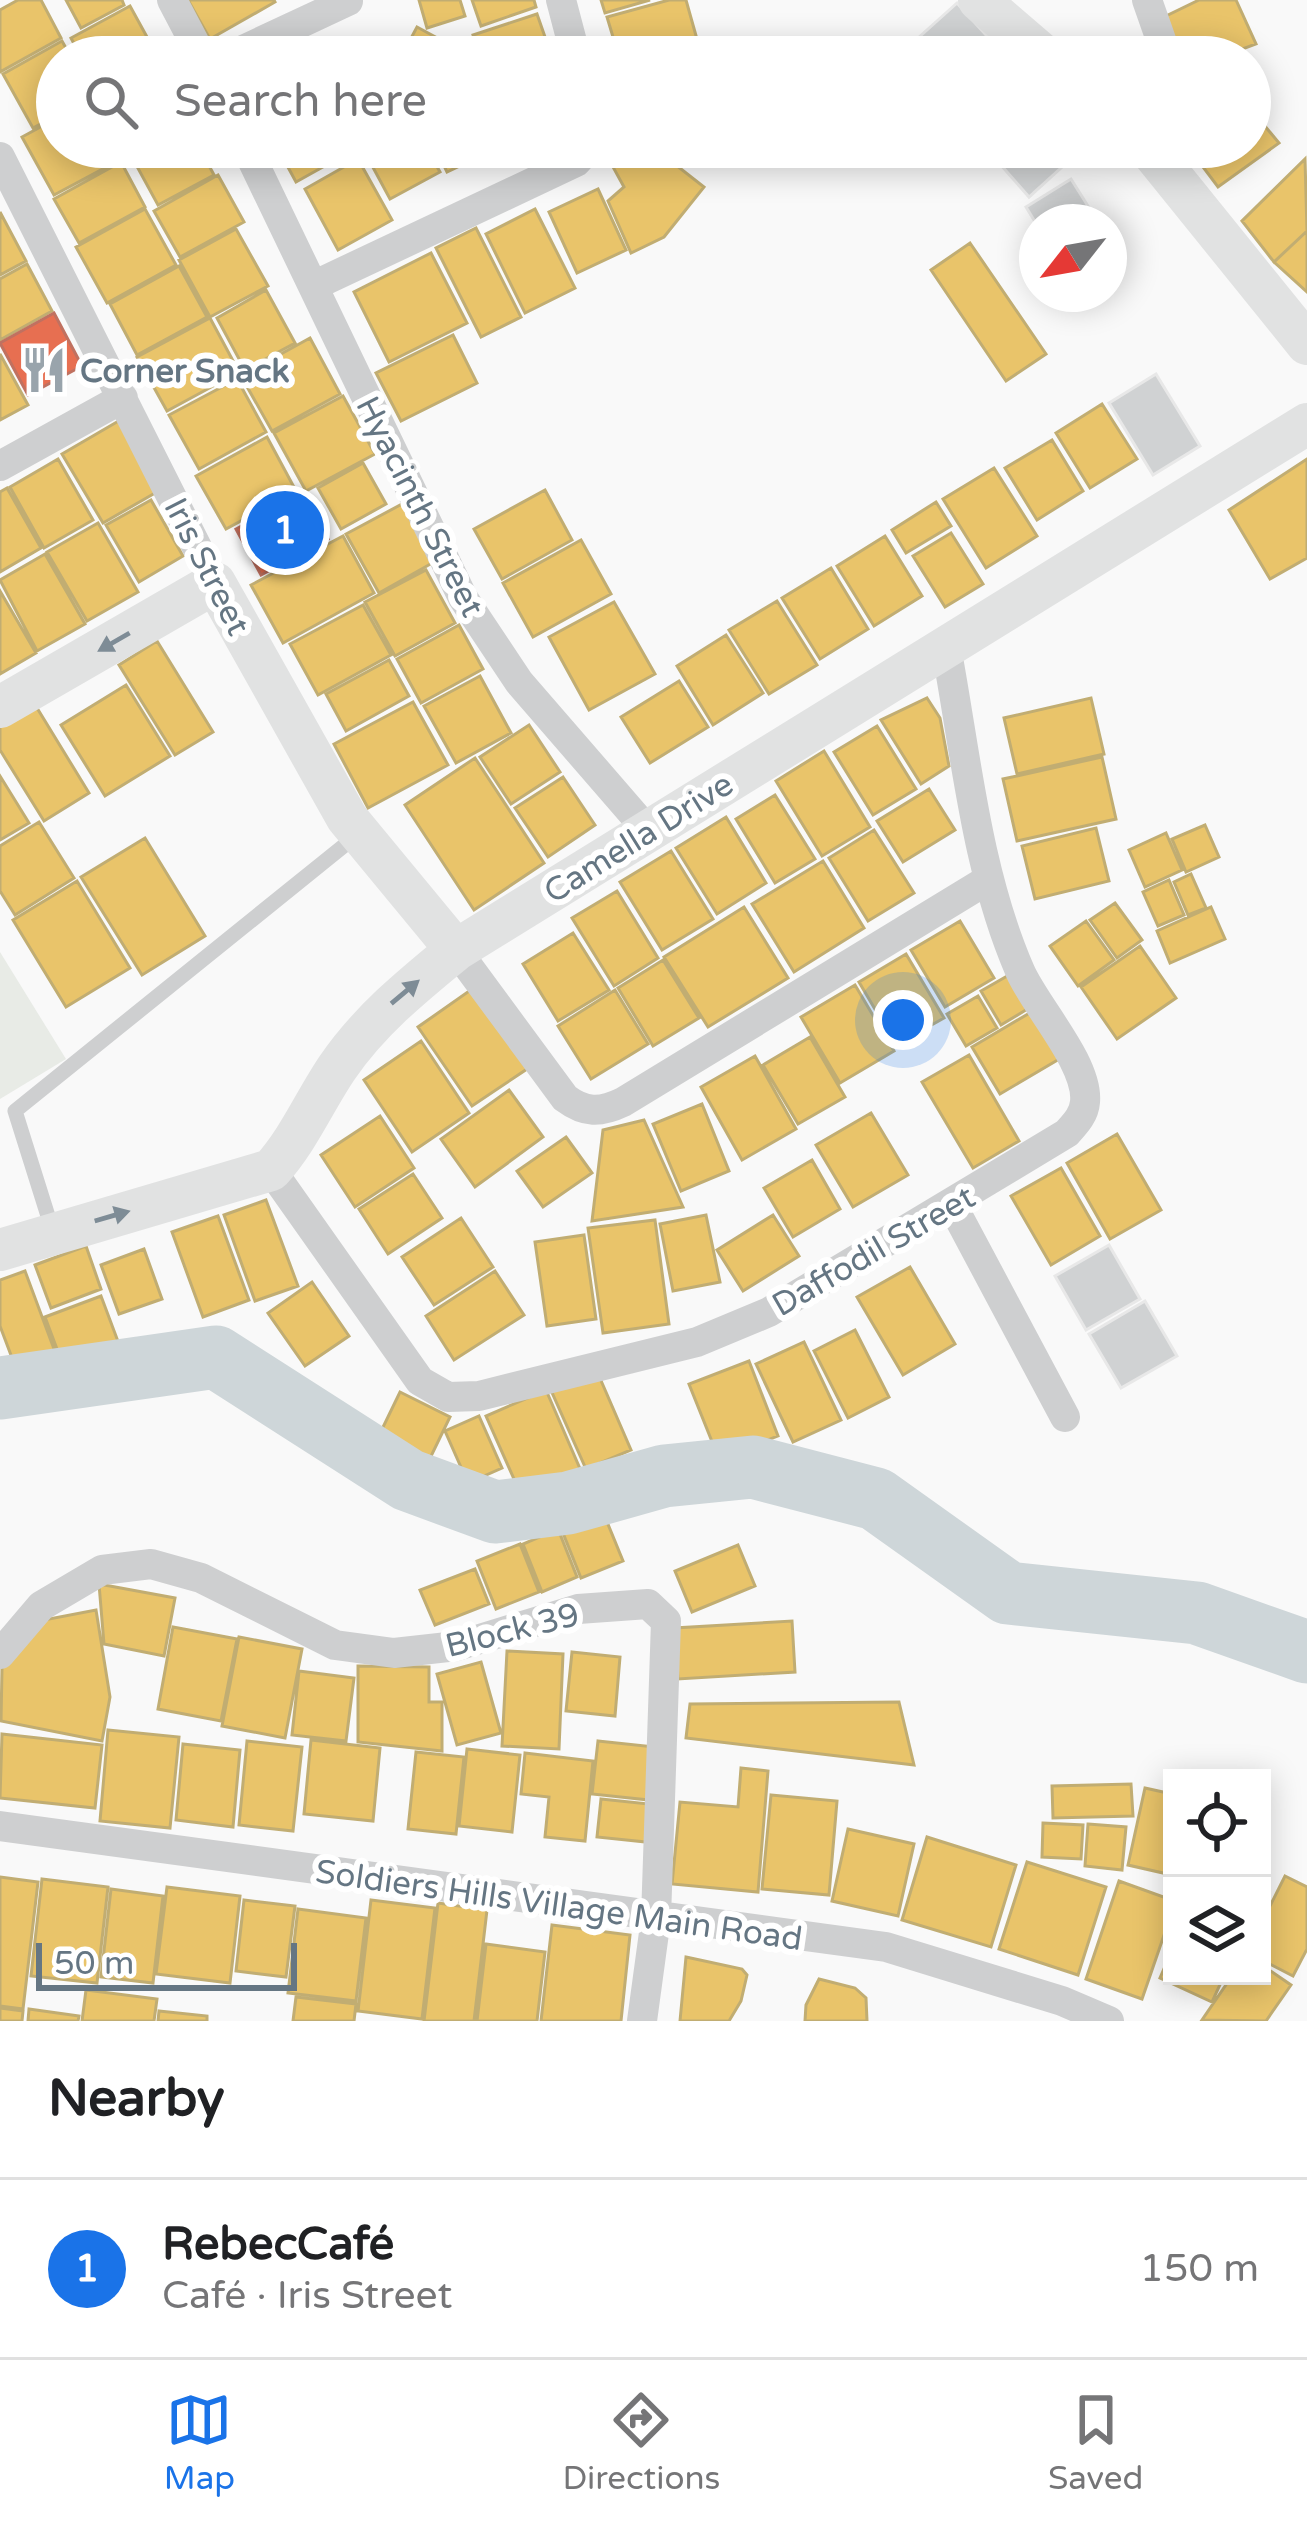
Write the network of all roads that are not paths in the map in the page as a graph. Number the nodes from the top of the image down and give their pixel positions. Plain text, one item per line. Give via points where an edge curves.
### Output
1 (172, 0) edge
2 (561, 0) edge
3 (979, 0) edge
4 (1147, 0) edge
5 (348, 1) edge
6 (191, 36) edge
7 (273, 36) edge
8 (570, 36) edge
9 (1021, 36) edge
10 (1160, 36) edge
11 (0, 157) edge
12 (256, 168) edge
13 (563, 168) edge
14 (1169, 168) edge
15 (314, 286) junction
16 (1307, 344) edge
17 (123, 398) junction
18 (1307, 424) edge
19 (0, 466) edge
20 (215, 583) junction
21 (946, 647) junction
22 (0, 707) edge
23 (648, 831) junction
24 (358, 835) junction
25 (989, 880) junction
26 (456, 950) junction
27 (271, 1169) junction
28 (952, 1205) junction
29 (54, 1234) junction
30 (0, 1250) edge
31 (1065, 1418) dead end
32 (0, 1654) edge
33 (0, 1826) edge
34 (656, 1918) junction
35 (642, 2021) edge
36 (1109, 2021) edge

1 - 6 street
2 - 8 street
3 - 9 street
4 - 10 street
5 - 7 street
11 - 17 street, Iris Street
12 - 15 street, Hyacinth Street
13 - 15 street
14 - 16 street
15 - 23 street, Hyacinth Street via 463,598 519,682
17 - 19 street
17 - 20 street, Iris Street
18 - 21 street, Camella Drive
20 -> 22 street
20 - 24 street, Iris Street
21 - 23 street, Camella Drive
21 - 25 street, Daffodil Street
23 - 26 street, Camella Drive
24 - 26 street, Iris Street
24 - 29 lane via 15,1111
25 - 26 street via 596,1111 565,1097
25 - 28 street, Daffodil Street via 1022,976 1082,1079 1085,1102 1067,1133
27 -> 26 street, Camella Drive via 363,1033
27 - 28 street, Daffodil Street via 420,1381 448,1396 479,1396 697,1342 769,1312
29 -> 27 street
28 - 31 street
29 - 30 street
32 - 34 street, Block 39 via 41,1606 102,1570 151,1564 217,1585 335,1645 394,1653 457,1646 578,1610 648,1604 666,1621
33 - 34 street, Soldiers Hills Village Main Road
34 - 35 street, Block 39
34 - 36 street, Soldiers Hills Village Main Road via 886,1948

